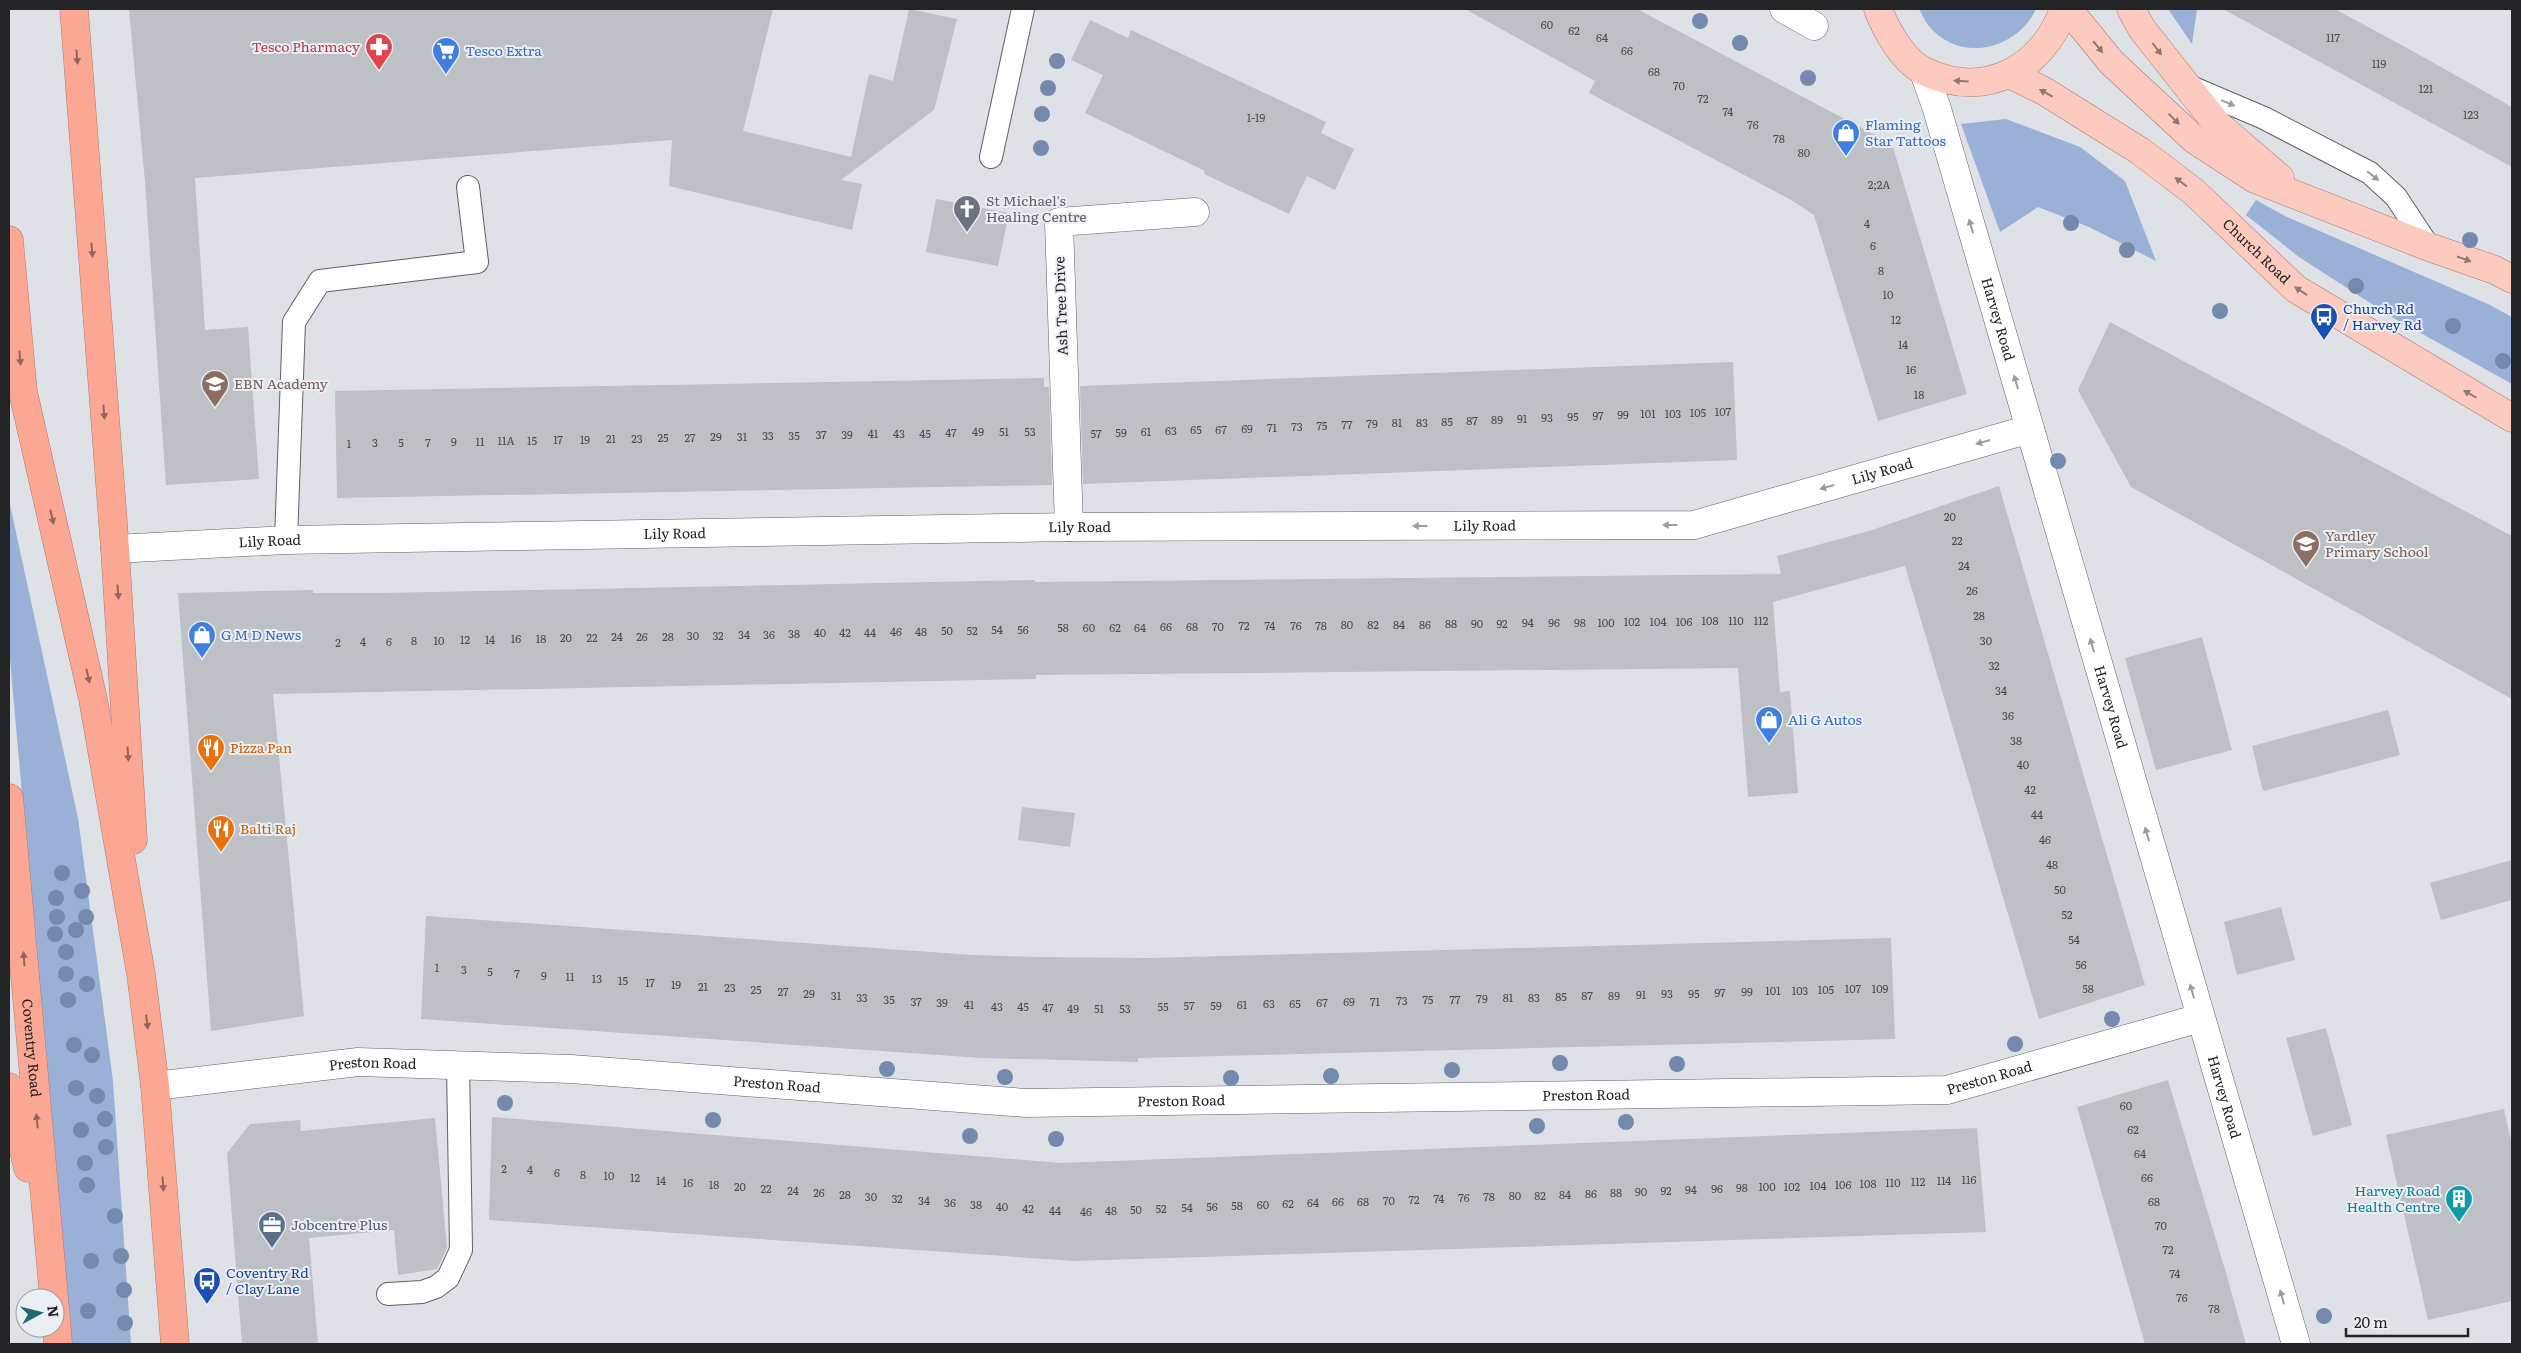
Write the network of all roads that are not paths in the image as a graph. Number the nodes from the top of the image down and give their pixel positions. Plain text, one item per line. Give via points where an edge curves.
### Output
1 (74, 9) edge
2 (1024, 9) edge
3 (1784, 9) edge
4 (1878, 9) edge
5 (2064, 9) edge
6 (2068, 9) edge
7 (2131, 9) edge
8 (1814, 26) dead end
9 (1924, 72) junction
10 (2009, 74) junction
11 (2184, 84) junction
12 (991, 157) dead end
13 (468, 187) dead end
14 (2304, 199) junction
15 (1195, 212) dead end
16 (9, 240) edge
17 (2429, 247) junction
18 (2512, 279) edge
19 (2512, 418) edge
20 (2030, 429) junction
21 (1069, 527) junction
22 (286, 540) junction
23 (115, 549) junction
24 (9, 798) edge
25 (141, 974) junction
26 (2200, 1018) junction
27 (458, 1065) junction
28 (9, 1086) edge
29 (155, 1086) junction
30 (53, 1286) edge
31 (388, 1294) dead end
32 (175, 1344) edge
33 (2296, 1344) edge

1 -> 23 highway
2 - 12 lane
3 - 8 street
4 - 9 main road via 1895,44
5 - 10 main road via 2044,48 2027,64
6 -> 14 main road via 2111,62 2195,140 2255,179
7 -> 11 main road via 2142,29
10 -> 9 main road via 1972,82 1953,81
20 -> 9 street, Harvey Road
19 -> 10 main road, Church Road via 2296,288 2194,192 2140,150 2051,95
11 - 14 main road via 2217,124
11 -> 17 lane via 2264,118 2370,173 2396,197
13 - 22 lane via 477,262 320,281 294,322
14 - 17 main road
15 - 21 street, Ash Tree Drive via 1059,222
16 -> 25 highway via 23,392 93,698
17 -> 18 main road
20 -> 21 street, Lily Road via 1694,525
26 -> 20 street, Harvey Road
21 - 22 street, Lily Road
22 - 23 street, Lily Road
23 -> 25 highway
30 -> 24 highway, Coventry Road
25 -> 29 highway
26 - 27 street, Preston Road via 1947,1090 1026,1103 571,1069
33 -> 26 street, Harvey Road
27 - 29 street, Preston Road via 358,1062
27 - 31 lane via 461,1250 448,1278 436,1287 422,1292
28 - 30 highway
29 -> 32 highway

